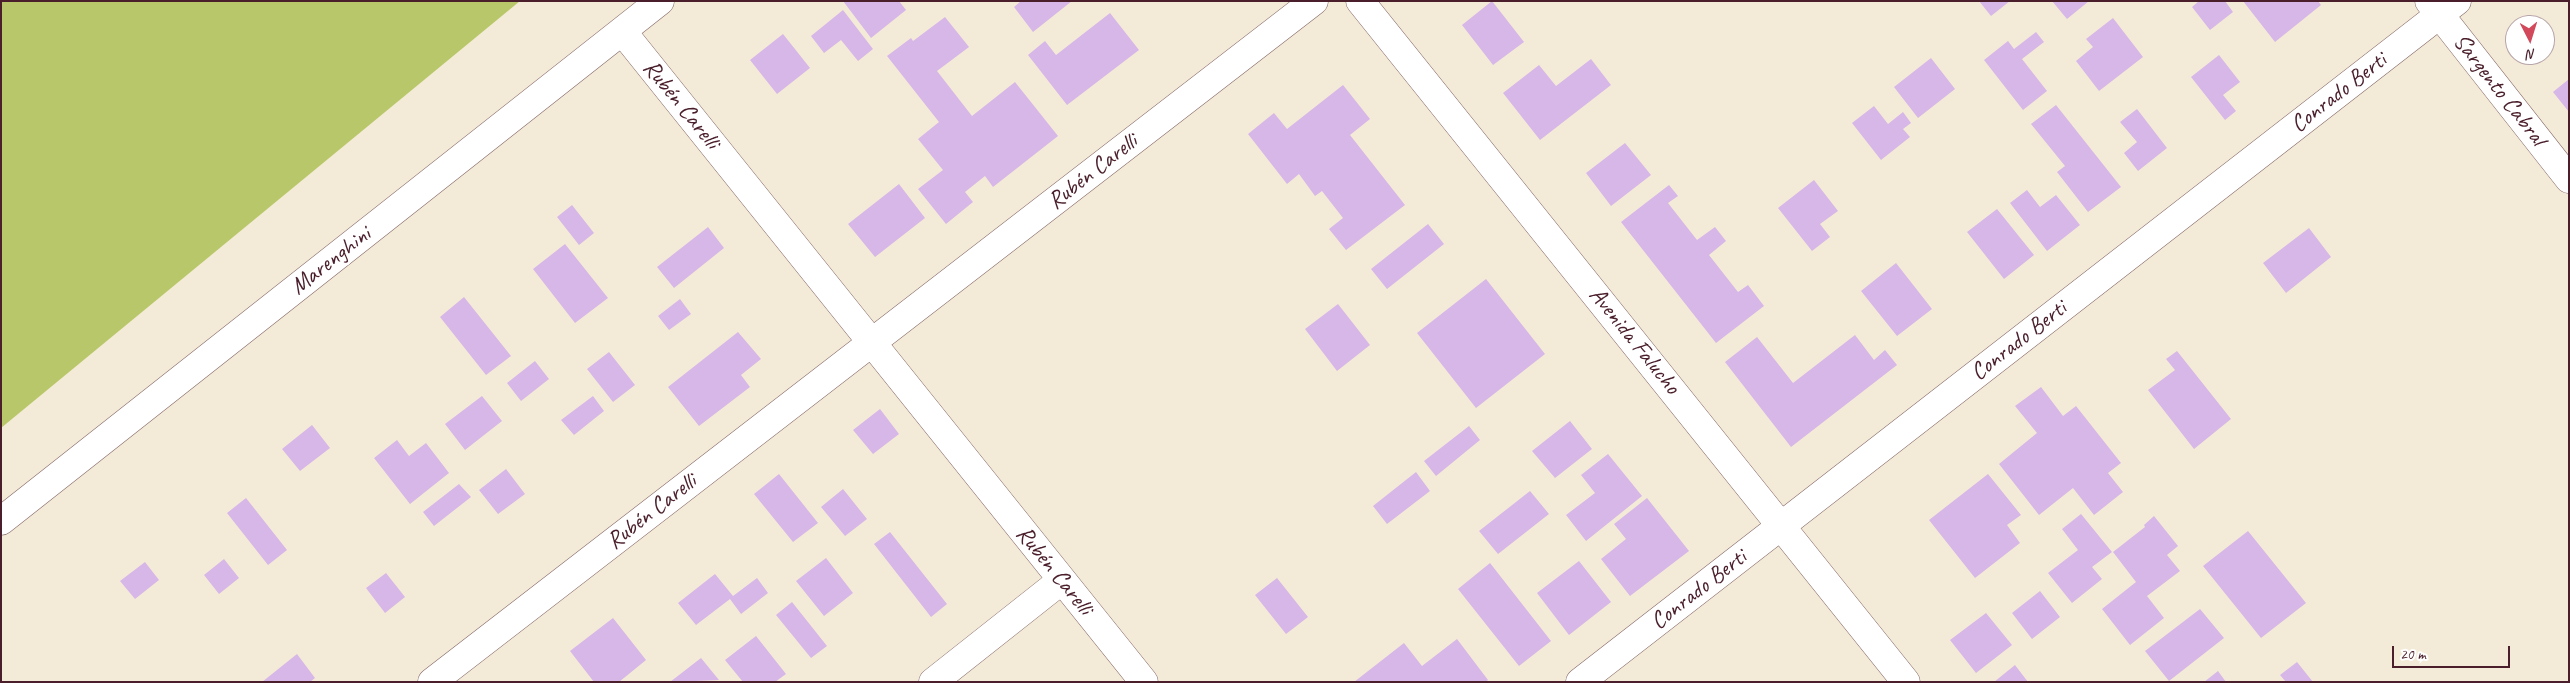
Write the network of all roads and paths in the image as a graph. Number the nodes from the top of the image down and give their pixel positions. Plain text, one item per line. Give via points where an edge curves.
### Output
1 (660, 1) edge
2 (1314, 1) edge
3 (1360, 1) edge
4 (2442, 6) edge
5 (622, 31) junction
6 (2569, 179) edge
7 (872, 342) junction
8 (1, 521) edge
9 (1782, 525) junction
10 (1062, 580) junction
11 (432, 682) edge
12 (933, 682) edge
13 (1144, 682) edge
14 (1580, 682) edge
15 (1906, 682) edge

1 - 5 street, Marenghini
2 - 7 street, Rubén Carelli
3 - 9 street, Avenida Falucho
4 - 6 street, Sargento Cabral
4 - 9 street, Conrado Berti
5 - 7 street, Rubén Carelli
5 - 8 street, Marenghini
7 - 10 street, Rubén Carelli
7 - 11 street, Rubén Carelli
9 - 14 street, Conrado Berti
9 - 15 street, Avenida Falucho
10 - 12 street
10 - 13 street, Rubén Carelli

